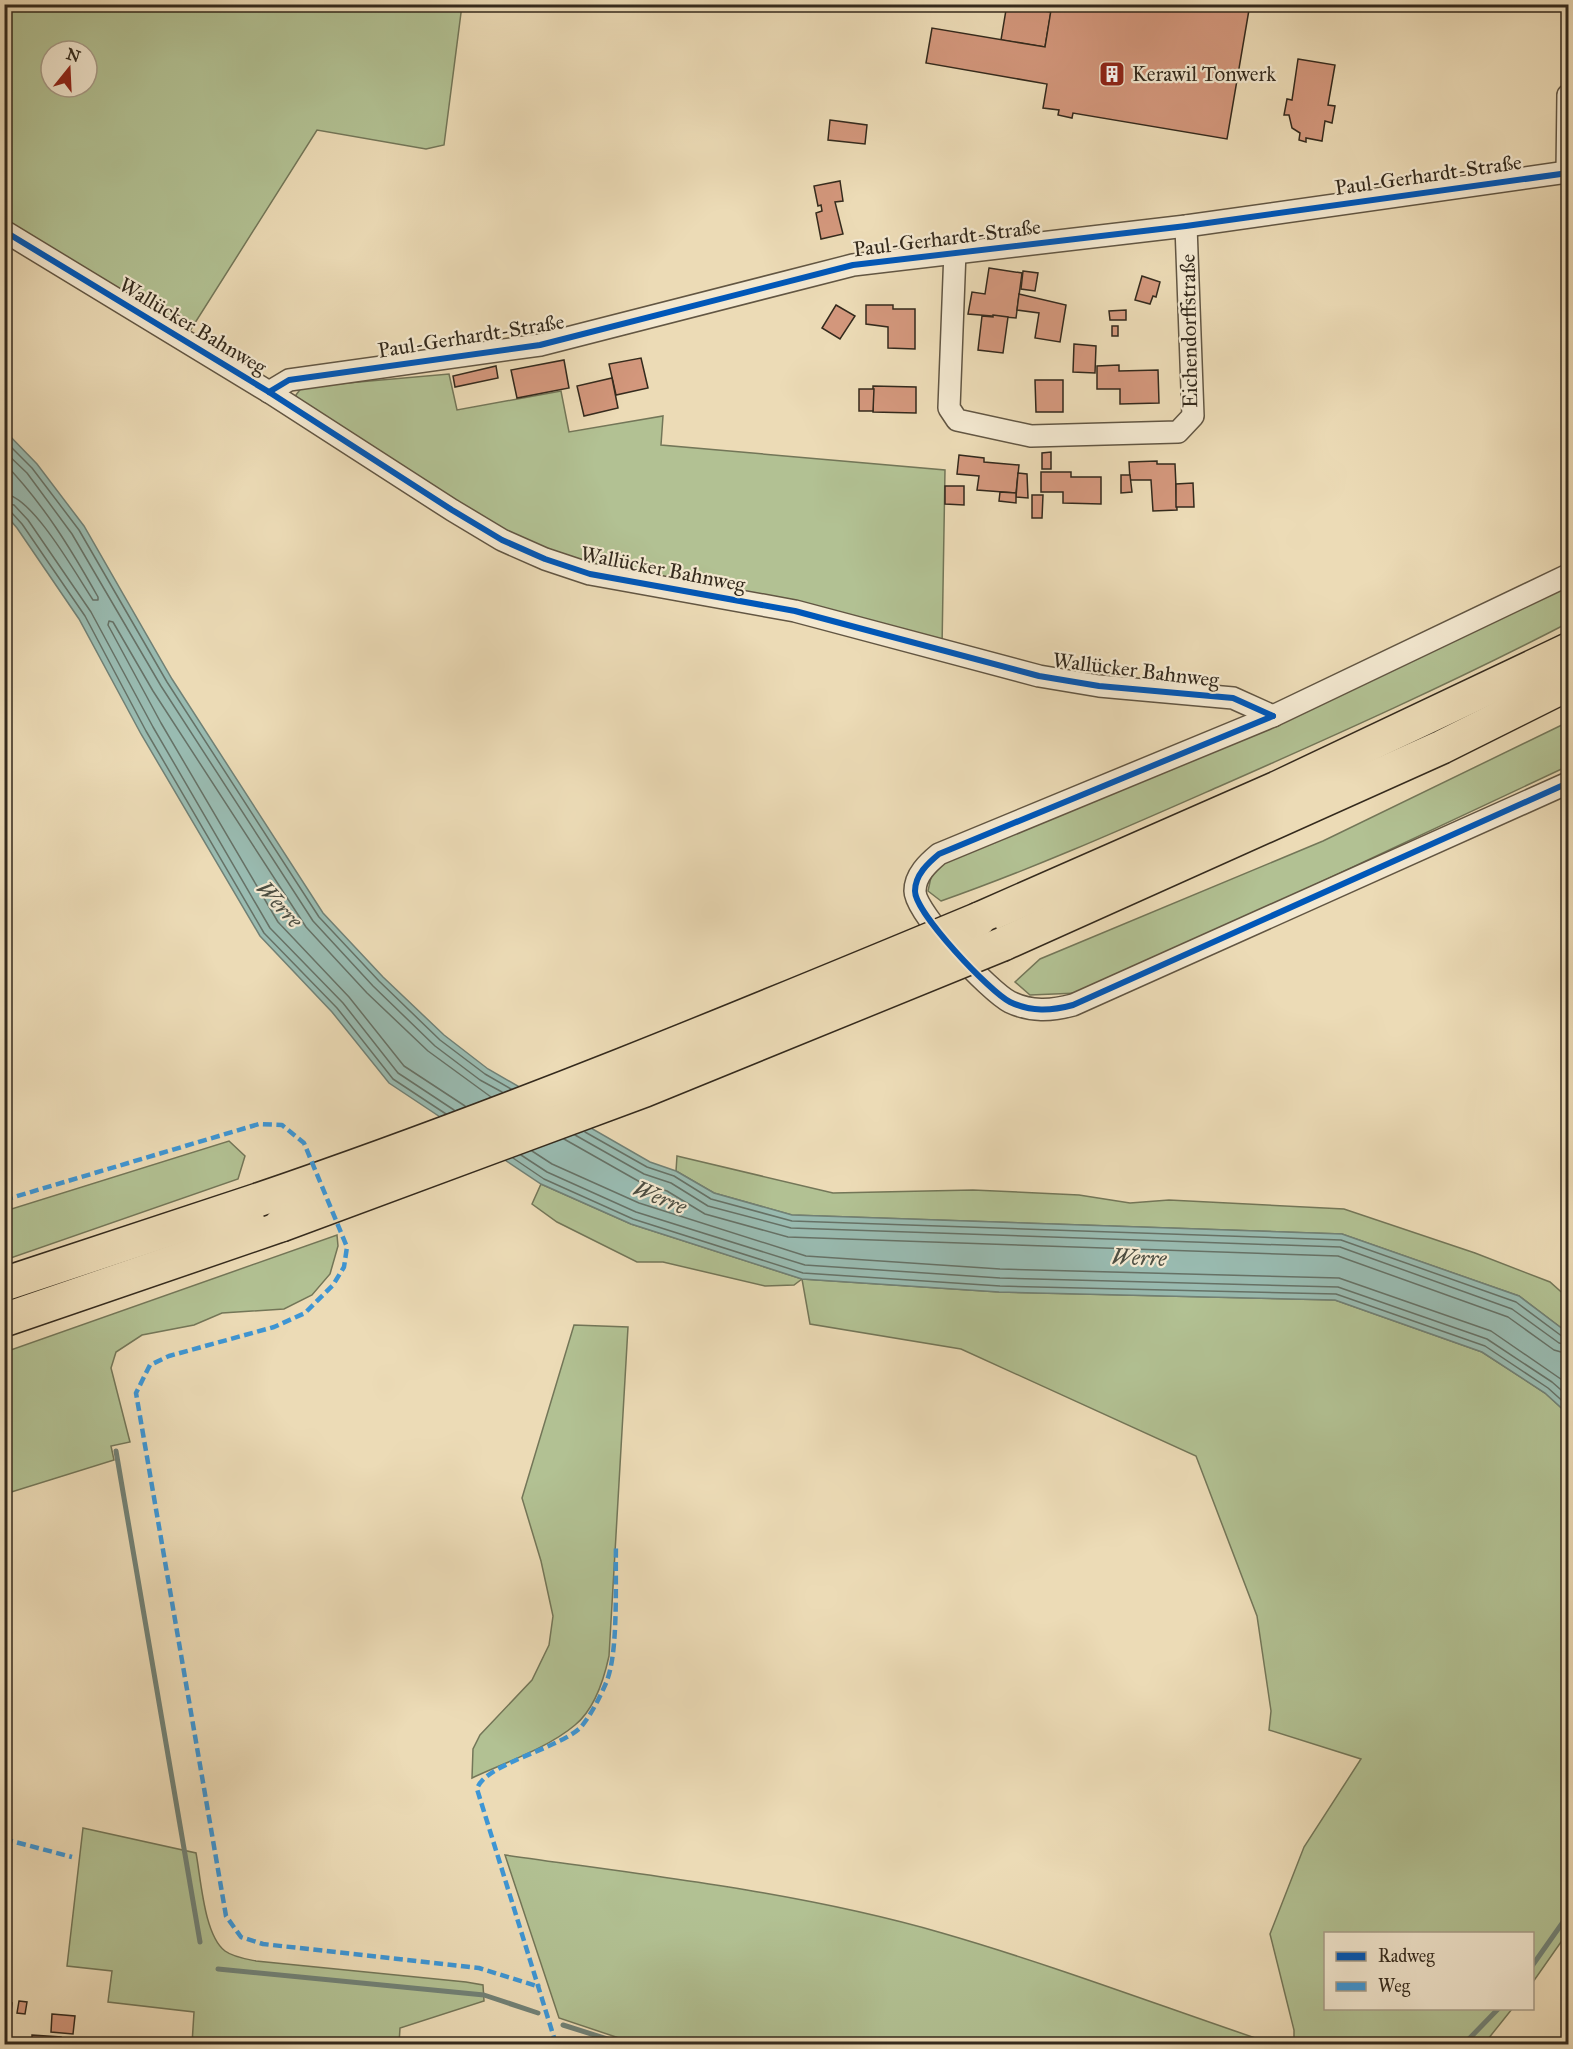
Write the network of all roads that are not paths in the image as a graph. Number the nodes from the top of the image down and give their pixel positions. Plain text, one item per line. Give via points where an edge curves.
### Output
1 (1569, 95) edge
2 (1568, 173) edge
3 (1186, 226) junction
4 (4, 231) edge
5 (955, 251) junction
6 (269, 392) junction
7 (1569, 575) edge
8 (1569, 650) edge
9 (1569, 684) edge
10 (1273, 716) junction
11 (1569, 783) edge
12 (4, 1284) edge
13 (4, 1320) edge

1 - 2 street
2 - 3 street, Paul-Gerhardt-Straße
3 - 5 street, Paul-Gerhardt-Straße
3 - 5 street, Eichendorffstraße via 1193,416 1178,432 1031,436 957,420 949,408
4 - 6 street, Wallücker Bahnweg
5 - 6 street, Paul-Gerhardt-Straße via 854,265 540,345 289,380
6 - 10 street, Wallücker Bahnweg via 502,540 590,574 795,611 1039,676 1099,686 1233,698
7 - 10 street
8 - 12 highway, bridge via 1277,788 709,1032 350,1168
9 - 13 highway, bridge via 1442,747 1002,944 645,1090 280,1225
10 - 11 street via 939,854 924,866 918,880 915,892 921,910 993,992 1022,1006 1052,1011

